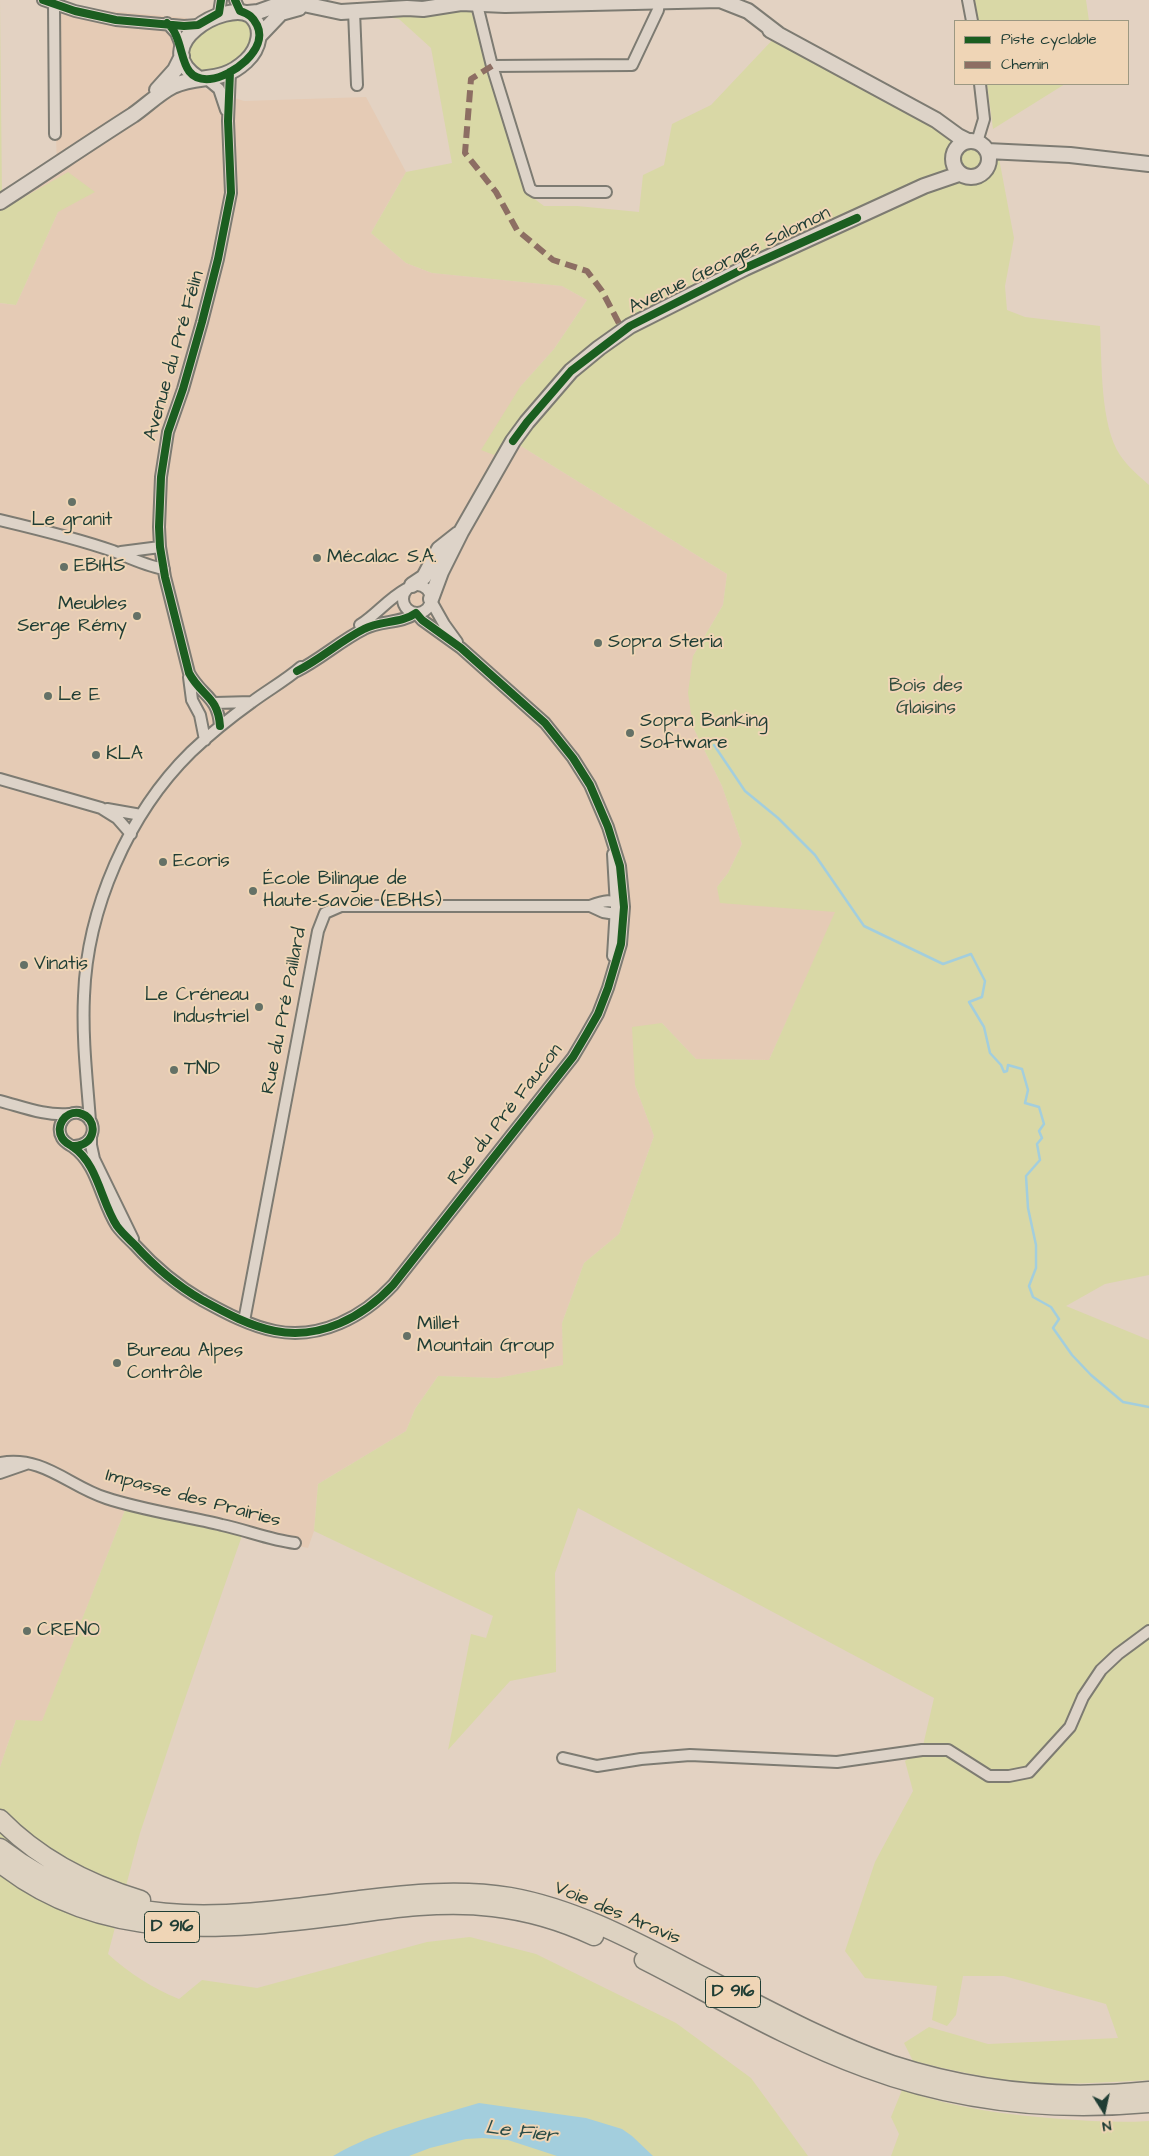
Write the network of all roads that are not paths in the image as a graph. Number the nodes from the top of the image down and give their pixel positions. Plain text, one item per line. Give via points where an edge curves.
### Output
1 (43, 0) edge
2 (431, 0) edge
3 (518, 0) edge
4 (968, 0) edge
5 (478, 1) edge
6 (603, 1) edge
7 (567, 2) edge
8 (659, 2) junction
9 (534, 3) junction
10 (54, 4) junction
11 (311, 6) junction
12 (220, 7) edge
13 (241, 8) edge
14 (407, 8) junction
15 (354, 11) junction
16 (972, 20) edge
17 (167, 23) junction
18 (198, 26) junction
19 (260, 35) junction
20 (182, 52) junction
21 (492, 66) junction
22 (230, 72) junction
23 (203, 78) junction
24 (357, 85) dead end
25 (980, 85) edge
26 (919, 111) junction
27 (136, 113) junction
28 (228, 121) junction
29 (55, 134) dead end
30 (980, 149) junction
31 (955, 163) junction
32 (1149, 164) edge
33 (606, 192) dead end
34 (0, 202) edge
35 (0, 520) edge
36 (461, 532) junction
37 (160, 547) junction
38 (113, 552) junction
39 (164, 569) junction
40 (409, 587) junction
41 (431, 600) junction
42 (416, 613) junction
43 (460, 648) junction
44 (297, 670) junction
45 (190, 673) junction
46 (252, 702) junction
47 (215, 703) junction
48 (200, 715) junction
49 (220, 726) junction
50 (205, 740) junction
51 (0, 779) edge
52 (101, 808) junction
53 (141, 815) junction
54 (131, 834) junction
55 (619, 907) junction
56 (88, 1093) junction
57 (0, 1101) edge
58 (39, 1112) junction
59 (72, 1114) junction
60 (90, 1120) junction
61 (59, 1130) junction
62 (92, 1136) junction
63 (73, 1146) junction
64 (136, 1246) junction
65 (244, 1320) junction
66 (0, 1463) edge
67 (27, 1464) junction
68 (0, 1473) edge
69 (295, 1543) dead end
70 (1149, 1632) edge
71 (563, 1758) dead end
72 (0, 1819) edge
73 (0, 1848) edge
74 (0, 1863) edge
75 (0, 1868) edge
76 (29, 1882) junction
77 (234, 1914) junction
78 (1149, 2091) edge
79 (1149, 2103) edge

1 - 10 street
2 - 14 main road
3 - 9 main road
4 - 16 street
5 - 9 main road via 505,6
5 - 14 main road via 423,9
5 - 21 street
6 - 7 main road
6 - 8 main road
7 - 9 main road
8 - 21 street via 632,65
8 - 26 main road via 720,0 735,5 778,34
10 - 17 street via 116,20
10 - 29 street
11 - 13 main road via 289,1 258,12
11 - 15 main road
11 - 19 main road via 281,13
12 - 13 main road
12 - 18 main road
13 - 19 main road via 259,28
14 - 15 main road
15 - 24 street
17 - 18 street
17 - 20 street via 176,33
18 - 20 main road via 184,40
19 - 22 main road via 253,53
20 - 23 main road via 190,73
20 - 27 main road via 175,70
21 - 33 street via 530,189 535,192
22 - 23 main road
22 - 28 street, Avenue du Pré Félin
23 - 27 main road via 171,87
23 - 28 street, Avenue du Pré Félin via 219,89
25 - 30 street via 984,119
26 - 30 main road
26 - 31 main road via 946,136
27 - 34 main road
28 - 37 street, Avenue du Pré Félin via 231,193 204,316 168,432 160,482
30 - 31 main road via 957,147
30 - 31 main road via 986,170 978,176 969,178
30 - 32 main road via 1070,154
31 - 36 main road, Avenue Georges Salomon via 924,186 745,268 630,326 599,348 571,371 527,422
35 - 38 street
36 - 40 main road, Avenue Georges Salomon via 439,549 424,577
36 - 41 main road, Avenue Georges Salomon
37 - 38 street via 129,553
37 - 39 street, Avenue du Pré Félin
38 - 39 street
39 - 45 street, Avenue du Pré Félin
40 - 41 street via 424,586
40 - 42 street via 402,596 403,604
40 - 44 street
41 - 42 street via 424,611
41 - 43 street, Rue du Pré Faucon
42 - 43 street, Rue du Pré Faucon
42 - 44 street via 407,619 379,622 364,629
43 - 55 street, Rue du Pré Faucon via 545,723 581,770 604,816 613,845
44 - 46 street
45 - 47 street, Avenue du Pré Félin via 196,685
45 - 48 street, Avenue du Pré Félin via 192,700
46 - 47 street
46 - 49 street
47 - 49 street
48 - 49 street
48 - 50 street, Avenue du Pré Félin
49 - 50 street
50 - 53 street via 169,777
51 - 52 street
52 - 53 street
52 - 54 street via 117,818
53 - 54 street
54 - 56 street via 101,903 90,951 84,1004
55 - 65 street, Rue du Pré Faucon via 613,970 598,1014 572,1056 384,1295 349,1320 318,1330 283,1332
55 - 65 street, Rue du Pré Paillard via 603,912 590,906 341,906 325,913 318,931
56 - 59 street
56 - 60 street
57 - 58 street
58 - 59 street
58 - 61 street
59 - 60 street via 86,1116
59 - 61 street via 62,1121
60 - 62 street
61 - 63 street via 63,1140
62 - 63 street via 84,1144
62 - 64 street, Rue du Pré Faucon via 94,1159
63 - 64 street, Rue du Pré Faucon via 88,1162 117,1226
64 - 65 street, Rue du Pré Faucon via 170,1280 209,1304
66 - 67 street, Impasse des Prairies
67 - 68 street
67 - 69 street, Impasse des Prairies via 56,1472 105,1498
70 - 71 street via 1102,1670 1082,1697 1070,1727 1029,1772 989,1776 948,1750 922,1750 837,1762 690,1755 597,1766
72 - 77 highway via 44,1856 94,1884 157,1904
73 - 77 highway, Voie des Aravis / D 916 via 55,1882 111,1904 170,1914
74 - 76 highway, Voie des Aravis / D 916
75 - 76 highway
76 - 79 highway, Voie des Aravis / D 916 via 97,1913 181,1928 269,1924 428,1905 492,1907 524,1912 592,1935 809,2043 892,2078 948,2093 1016,2104 1083,2107
77 - 78 highway, Voie des Aravis / D 916 via 425,1894 476,1893 511,1897 565,1911 617,1933 797,2024 899,2067 954,2082 1020,2092 1091,2095

